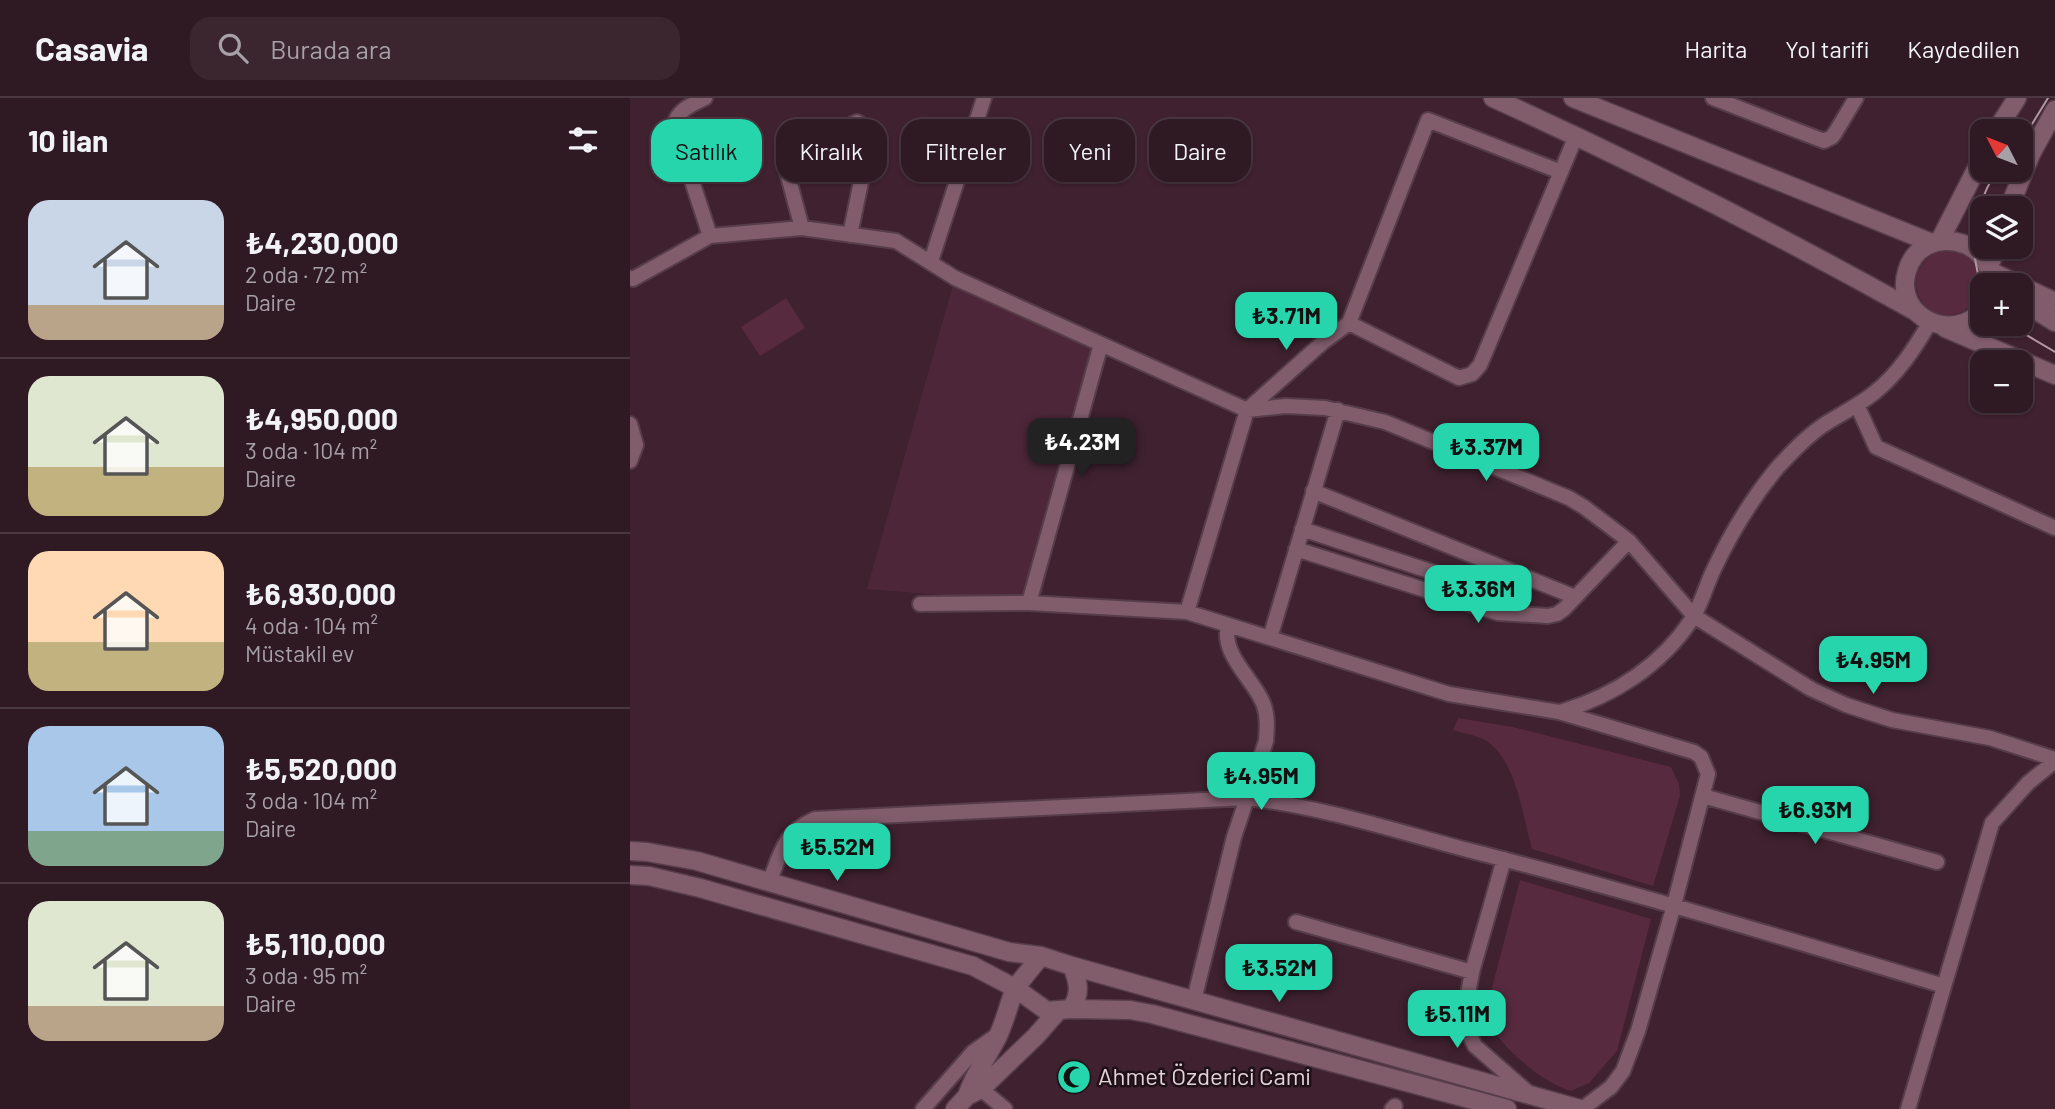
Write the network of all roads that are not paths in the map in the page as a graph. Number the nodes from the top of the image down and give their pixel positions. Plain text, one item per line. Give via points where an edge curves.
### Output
1 (705, 98) edge
2 (984, 98) edge
3 (1493, 98) edge
4 (1573, 98) edge
5 (1713, 98) edge
6 (1856, 98) edge
7 (2017, 98) edge
8 (1609, 105) edge
9 (2055, 110) edge
10 (2004, 119) edge
11 (1576, 136) junction
12 (1561, 172) junction
13 (1970, 180) edge
14 (2014, 196) edge
15 (803, 228) junction
16 (850, 235) junction
17 (710, 236) junction
18 (1936, 242) junction
19 (931, 261) junction
20 (1990, 273) edge
21 (630, 278) edge
22 (2033, 293) edge
23 (2055, 302) edge
24 (2033, 309) edge
25 (1970, 319) edge
26 (1928, 320) junction
27 (2055, 322) edge
28 (1349, 323) junction
29 (1101, 344) junction
30 (2055, 375) edge
31 (1857, 405) junction
32 (1247, 410) junction
33 (1338, 410) junction
34 (630, 424) edge
35 (630, 461) edge
36 (1313, 491) junction
37 (2055, 528) edge
38 (1302, 529) junction
39 (1629, 541) junction
40 (1296, 549) junction
41 (1494, 564) junction
42 (1575, 597) junction
43 (1029, 603) junction
44 (920, 604) dead end
45 (1187, 612) junction
46 (1694, 616) junction
47 (1228, 625) junction
48 (1270, 638) junction
49 (1559, 712) junction
50 (2055, 760) edge
51 (1703, 796) junction
52 (1247, 798) junction
53 (630, 851) edge
54 (1504, 859) junction
55 (1937, 862) dead end
56 (630, 875) edge
57 (769, 883) junction
58 (1674, 905) junction
59 (1296, 922) dead end
60 (1041, 956) junction
61 (1072, 967) junction
62 (1472, 972) junction
63 (1944, 986) junction
64 (1015, 988) junction
65 (1194, 1000) junction
66 (1064, 1011) junction
67 (999, 1034) junction
68 (1531, 1095) junction
69 (976, 1100) edge
70 (923, 1109) edge
71 (1005, 1109) edge
72 (1507, 1109) edge
73 (1581, 1109) edge
74 (1908, 1109) edge

1 - 17 street via 678,114 674,126
2 - 19 street
3 - 11 main road
4 - 8 main road
5 - 6 street via 1824,141 1835,133
7 - 10 main road
8 - 18 main road
9 - 14 main road
11 - 12 street
11 - 26 main road via 1762,228
12 - 28 street via 1480,365 1472,374 1459,379
12 - 28 street via 1428,120
13 - 18 main road
15 - 16 street
15 - 16 street via 784,161 857,122 866,127 870,138
15 - 17 street
16 - 19 street via 896,241
17 - 21 street
18 - 20 main road via 1967,244 1981,255
18 - 26 main road via 1917,254 1907,269 1905,287 1910,304
19 - 29 street via 955,278
22 - 23 main road
24 - 27 main road
25 - 26 main road via 1947,327
26 - 30 main road
26 - 31 street via 1891,377
28 - 32 street
29 - 32 street
29 - 43 street
31 - 37 street via 1876,447
31 - 46 street via 1807,438 1771,477 1725,547
32 - 33 street via 1286,406
32 - 45 street
33 - 36 street
33 - 39 street via 1385,422 1569,498
34 - 35 street via 636,444
36 - 38 street
36 - 41 street
38 - 40 street
38 - 41 street via 1487,590
39 - 42 street
39 - 46 street
40 - 42 street via 1498,613 1552,615
40 - 48 street
41 - 42 street
43 - 44 street
43 - 45 street
45 - 47 street
46 - 49 street via 1641,674 1593,701
46 - 50 street via 1794,679 1846,705 1903,723 1990,738
47 - 48 street
47 - 52 street via 1225,638 1229,648 1259,694 1267,719 1266,741
48 - 49 street via 1449,694
49 - 51 street via 1694,752 1708,774
50 - 63 street via 1992,823
51 - 55 street
51 - 58 street
52 - 54 street via 1285,802
52 - 57 street via 815,819 800,825 789,837
52 - 65 street
53 - 57 main road via 696,861
54 - 58 street
54 - 62 street
56 - 64 main road via 679,882 960,963
57 - 60 main road via 1009,952
58 - 63 street
58 - 73 street via 1623,1071 1611,1087
59 - 62 street
60 - 61 main road
60 - 64 main road
61 - 65 main road
61 - 66 main road via 1079,989 1077,1000
62 - 68 street via 1463,1022 1469,1038
63 - 74 street
64 - 66 main road via 1047,1011
64 - 67 main road
65 - 68 main road
66 - 69 main road
66 - 72 main road via 1152,1014
67 - 69 main road via 972,1082
67 - 70 street via 973,1052
68 - 73 main road
69 - 71 street

